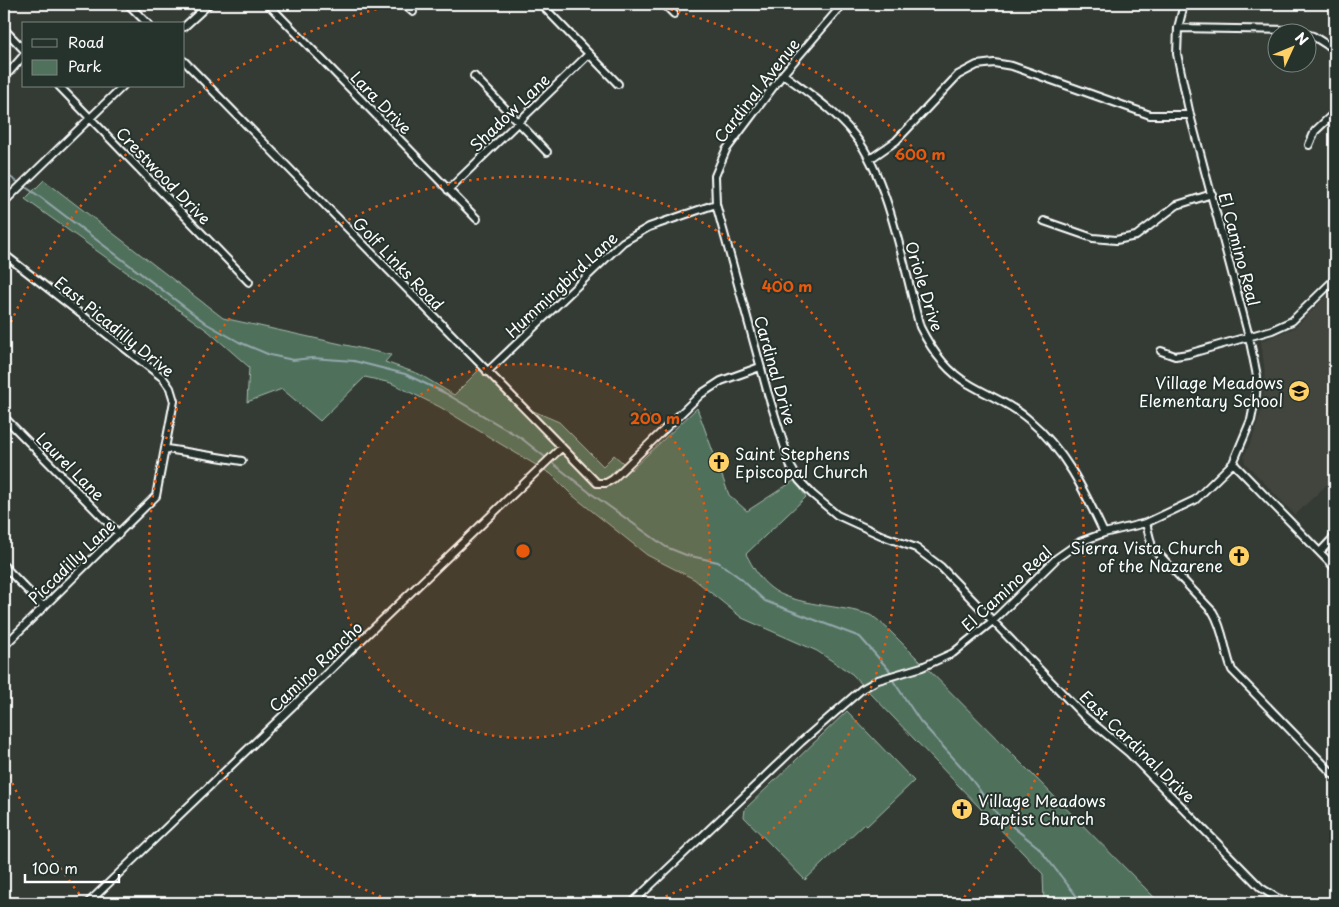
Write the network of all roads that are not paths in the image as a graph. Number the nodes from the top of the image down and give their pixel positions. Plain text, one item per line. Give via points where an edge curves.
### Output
1 (128, 4) edge
2 (209, 4) edge
3 (268, 4) edge
4 (404, 4) edge
5 (542, 4) edge
6 (664, 4) edge
7 (843, 4) edge
8 (1184, 4) edge
9 (413, 12) dead end
10 (674, 14) dead end
11 (146, 22) edge
12 (185, 26) edge
13 (1178, 28) junction
14 (4, 29) edge
15 (1266, 30) edge
16 (1316, 38) edge
17 (22, 48) edge
18 (1335, 50) edge
19 (589, 54) junction
20 (22, 57) edge
21 (185, 62) edge
22 (783, 74) junction
23 (474, 76) dead end
24 (4, 78) edge
25 (618, 84) dead end
26 (61, 88) edge
27 (121, 88) edge
28 (1335, 112) edge
29 (1190, 115) junction
30 (90, 119) junction
31 (518, 122) junction
32 (1309, 145) dead end
33 (547, 152) dead end
34 (870, 159) junction
35 (448, 190) junction
36 (1212, 194) junction
37 (4, 202) edge
38 (716, 204) junction
39 (477, 219) dead end
40 (1044, 221) dead end
41 (4, 254) edge
42 (1335, 279) edge
43 (249, 282) dead end
44 (1249, 337) junction
45 (1161, 351) dead end
46 (760, 367) junction
47 (487, 372) junction
48 (4, 417) edge
49 (561, 448) junction
50 (167, 449) junction
51 (242, 461) dead end
52 (1232, 464) junction
53 (156, 496) joint
54 (1146, 524) junction
55 (1104, 533) junction
56 (119, 534) junction
57 (1335, 536) edge
58 (1320, 552) junction
59 (4, 566) edge
60 (1335, 568) edge
61 (44, 606) junction
62 (994, 620) junction
63 (4, 646) edge
64 (1335, 776) edge
65 (88, 903) edge
66 (632, 903) edge
67 (1292, 903) edge

1 - 11 street
2 - 12 street
3 - 35 street, Lara Drive
4 - 9 street
5 - 19 street
6 - 10 street
7 - 22 street, Cardinal Avenue
8 - 13 street, El Camino Real
13 - 15 street
13 - 29 street, El Camino Real via 1177,54
14 - 17 street
16 - 18 street
19 - 25 street
19 - 31 street, Shadow Lane
20 - 24 street
21 - 47 street, Golf Links Road
22 - 34 street, Oriole Drive via 837,116 856,136
22 - 38 street, Cardinal Avenue via 738,132 719,163 715,176
23 - 31 street
26 - 30 street, Crestwood Drive
27 - 30 street
28 - 32 street via 1315,131
29 - 34 street via 1150,115 1012,66 977,65 958,75 896,142
29 - 36 street, El Camino Real
30 - 37 street
30 - 43 street, Crestwood Drive
31 - 33 street
31 - 35 street, Shadow Lane
34 - 55 street, Oriole Drive via 886,201 920,327 928,344 954,373 1014,409 1049,439 1081,482
35 - 39 street, Lara Drive
36 - 40 street via 1176,205 1136,236 1116,240 1093,238
36 - 44 street, El Camino Real
38 - 46 street, Cardinal Drive
38 - 47 street, Hummingbird Lane via 649,227 623,242
41 - 50 street, East Picadilly Drive via 162,378 174,401
42 - 44 street via 1292,321
44 - 45 street via 1188,354 1175,356
44 - 52 street, El Camino Real via 1257,376 1256,395 1251,420
46 - 49 street, Golf Links Road via 721,381 701,394 606,483 597,483
46 - 62 street, Cardinal Drive via 791,467 812,494 847,521 906,543 928,555
47 - 49 street, Golf Links Road
48 - 56 street, Laurel Lane
49 - 65 street, Camino Rancho
50 - 51 street
50 - 53 street, East Picadilly Drive
52 - 54 street, El Camino Real via 1195,500
52 - 58 street
53 - 56 street, Piccadilly Lane
54 - 55 street, El Camino Real
54 - 64 street via 1152,547 1213,612 1220,624 1232,670
55 - 62 street, El Camino Real via 1080,542 1057,558
56 - 61 street, Piccadilly Lane
57 - 58 street
58 - 60 street
59 - 61 street
61 - 63 street, Piccadilly Lane
62 - 66 street, El Camino Real via 953,653 891,676 848,699
62 - 67 street, East Cardinal Drive via 1083,715 1129,753 1261,888

